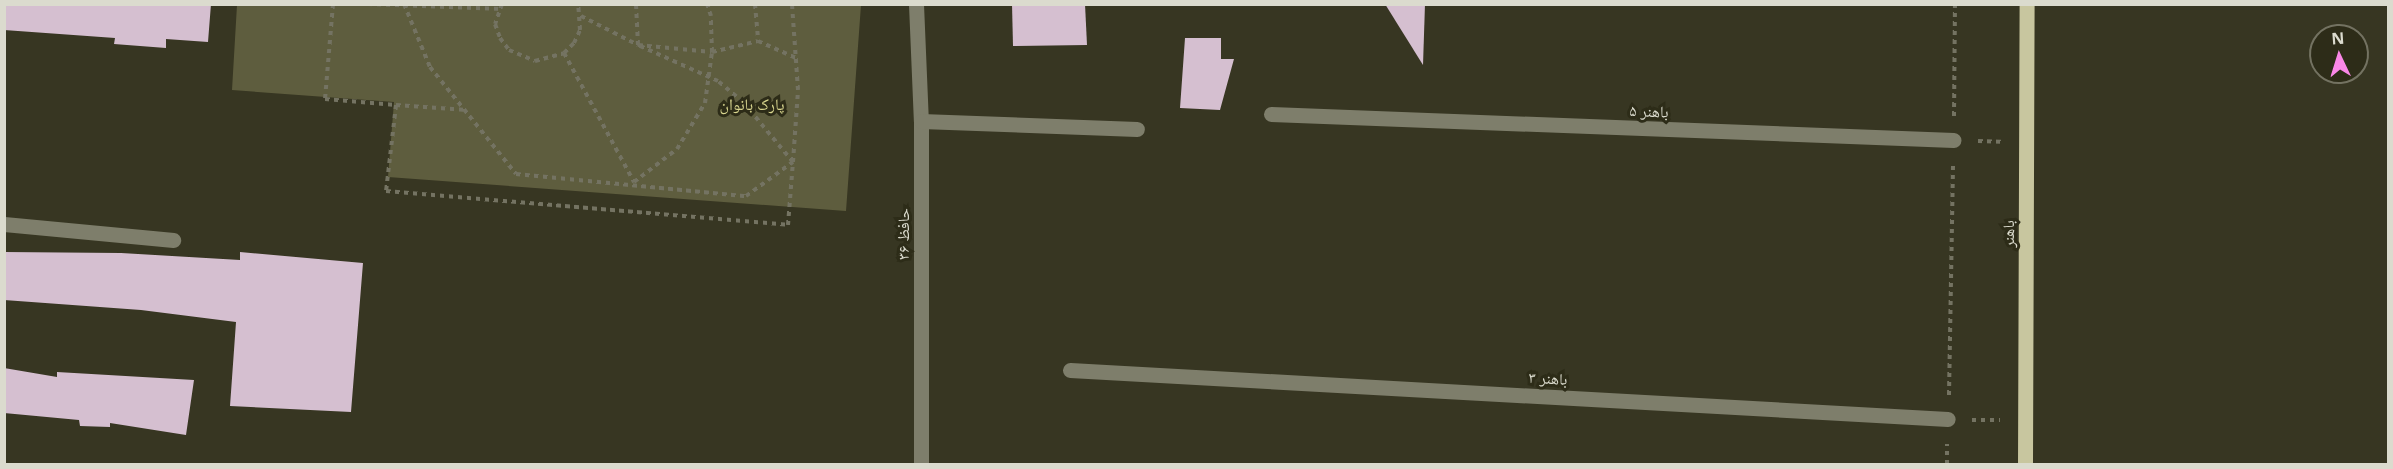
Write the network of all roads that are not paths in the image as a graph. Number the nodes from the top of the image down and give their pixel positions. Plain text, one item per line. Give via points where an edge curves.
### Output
1 (916, 4) edge
2 (2027, 4) edge
3 (1271, 114) dead end
4 (921, 121) junction
5 (1137, 129) dead end
6 (1954, 140) road end
7 (4, 224) edge
8 (173, 240) dead end
9 (1070, 370) dead end
10 (1948, 419) road end
11 (921, 465) edge
12 (2025, 465) edge

1 - 4 street, حافظ ۳۶
2 - 12 main road, باهنر
3 - 6 street, باهنر ۵
4 - 5 street
4 - 11 street, حافظ ۳۶
7 - 8 street
9 - 10 street, باهنر ۳

